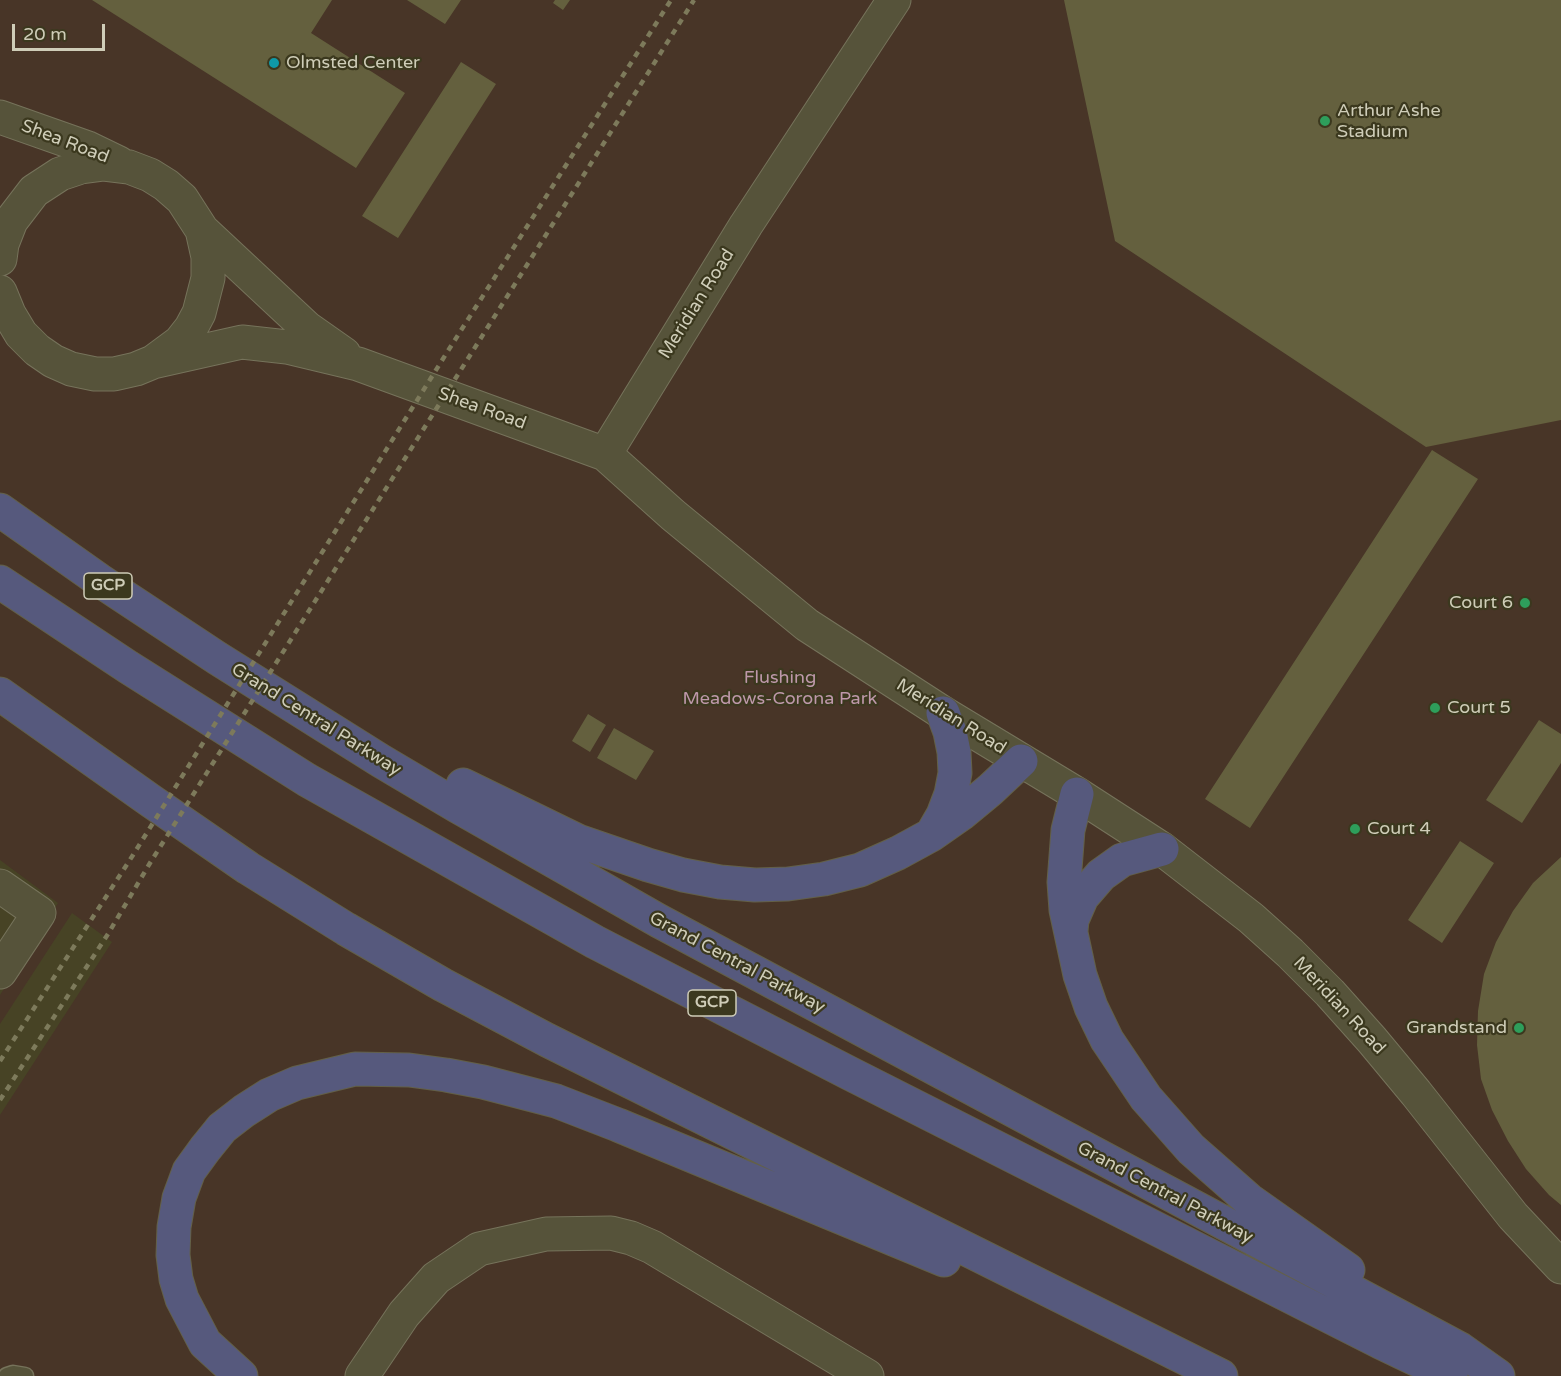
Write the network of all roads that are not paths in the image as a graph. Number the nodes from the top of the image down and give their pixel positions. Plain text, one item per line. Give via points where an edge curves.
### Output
1 (894, 0) edge
2 (0, 117) edge
3 (129, 167) junction
4 (202, 230) junction
5 (0, 259) edge
6 (0, 292) edge
7 (153, 362) junction
8 (358, 364) junction
9 (605, 454) junction
10 (0, 510) edge
11 (0, 582) edge
12 (217, 658) junction
13 (0, 693) edge
14 (943, 713) junction
15 (1021, 761) junction
16 (1077, 794) junction
17 (931, 835) junction
18 (1162, 849) junction
19 (0, 886) edge
20 (1070, 936) junction
21 (0, 972) edge
22 (1561, 1267) edge
23 (1455, 1363) edge
24 (1213, 1372) edge
25 (8, 1376) edge
26 (25, 1376) edge
27 (241, 1376) edge
28 (362, 1376) edge
29 (867, 1376) edge
30 (1498, 1376) edge

1 - 9 street, Meridian Road via 746,225
2 - 3 street, Shea Road
3 - 4 street, Shea Road via 166,185 182,199
3 - 5 street via 81,167 40,187 11,221
4 - 7 street via 208,278 199,313 180,342
4 - 8 street, Shea Road via 307,328
6 - 7 street via 21,334 53,361 95,374 114,374
7 - 8 street, Shea Road via 242,342 287,347
8 - 9 street, Shea Road
9 - 14 street, Meridian Road via 673,516 807,625
10 - 12 highway, Grand Central Parkway / GCP
11 - 23 highway, Grand Central Parkway / GCP via 307,780 565,925 1380,1342
12 - 17 highway via 578,842 683,875 755,885 824,879 860,870
12 - 23 highway, Grand Central Parkway / GCP via 381,761 659,921
13 - 24 highway via 248,868 443,985
14 - 15 street, Meridian Road
14 - 17 highway via 950,732 955,773 947,804
15 - 16 street, Meridian Road
15 - 17 highway via 976,802
16 - 18 street, Meridian Road
16 - 20 highway via 1068,830 1064,882
18 - 20 highway via 1122,860 1101,875 1082,897
18 - 22 street, Meridian Road via 1251,918 1330,993 1416,1093 1513,1216
19 - 21 street via 39,913
20 - 23 highway via 1091,1007 1107,1040 1168,1125 1249,1200
23 - 30 highway, Grand Central Parkway / GCP
24 - 27 highway via 586,1112 483,1082 379,1069 327,1075 269,1095 222,1128 189,1172 174,1227 176,1279 205,1343
25 - 26 lane
28 - 29 street via 404,1314 436,1278 479,1249 546,1234 611,1233 652,1247

